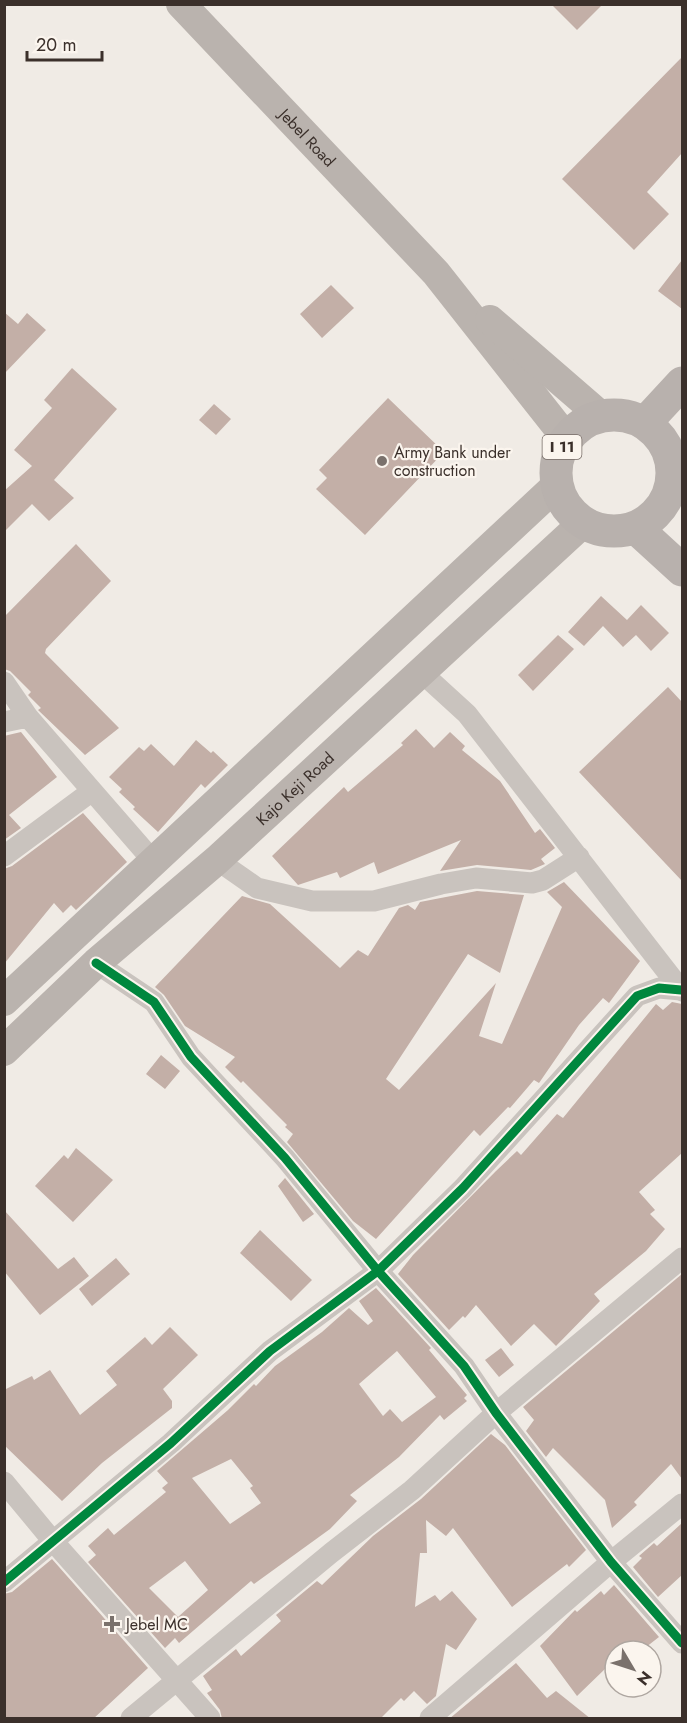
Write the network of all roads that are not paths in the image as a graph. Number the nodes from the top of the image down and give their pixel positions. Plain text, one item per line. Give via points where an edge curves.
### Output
1 (181, 4) edge
2 (436, 273) junction
3 (682, 383) edge
4 (601, 416) junction
5 (645, 423) junction
6 (567, 439) junction
7 (676, 448) edge
8 (557, 485) junction
9 (675, 510) edge
10 (583, 523) junction
11 (636, 528) junction
12 (682, 570) edge
13 (421, 672) junction
14 (4, 681) edge
15 (28, 717) junction
16 (4, 722) edge
17 (92, 791) junction
18 (4, 856) edge
19 (579, 857) junction
20 (217, 860) junction
21 (154, 862) junction
22 (96, 963) junction
23 (682, 990) edge
24 (4, 1001) edge
25 (4, 1051) edge
26 (682, 1258) edge
27 (378, 1271) junction
28 (496, 1413) junction
29 (4, 1482) edge
30 (682, 1504) edge
31 (52, 1540) junction
32 (611, 1562) junction
33 (4, 1582) edge
34 (682, 1643) edge
35 (175, 1682) junction
36 (131, 1719) edge
37 (210, 1719) edge
38 (430, 1719) edge

1 - 2 main road, Jebel Road
2 - 4 main road, Jebel Road
2 - 6 main road, Jebel Road
3 - 5 main road
4 - 5 main road via 624,416
4 - 6 main road, I 11 via 588,421
5 - 7 main road
6 - 8 main road, I 11 via 557,461
7 - 9 main road via 672,485
8 - 10 main road via 566,507
8 - 21 main road
9 - 11 main road
10 - 11 main road via 609,532
10 - 13 main road, Kajo Keji Road
11 - 12 main road
13 - 19 street via 467,714
13 - 20 main road, Kajo Keji Road
14 - 15 street
15 - 16 street
15 - 17 street
17 - 18 street
17 - 21 street
19 - 20 street via 532,883 476,878 374,901 312,901 257,888
19 - 23 street
20 - 22 main road, Kajo Keji Road
21 - 24 main road
22 - 25 main road, Kajo Keji Road
22 - 27 street via 154,1002 191,1057 285,1158
23 - 27 street via 658,988 637,996 463,1188
26 - 28 street
27 - 28 street via 464,1366
27 - 31 street via 278,1345 178,1437
28 - 32 street
28 - 35 street via 412,1490
29 - 31 street
30 - 32 street
31 - 33 street
31 - 35 street
32 - 34 street
32 - 38 street
35 - 36 street
35 - 37 street

